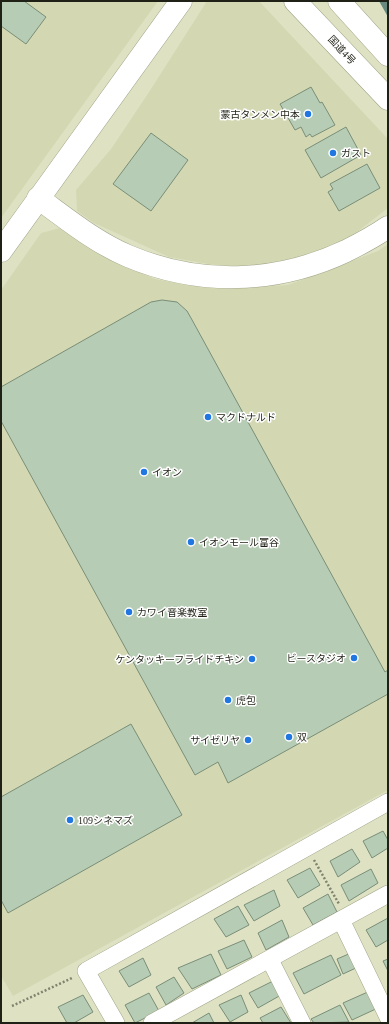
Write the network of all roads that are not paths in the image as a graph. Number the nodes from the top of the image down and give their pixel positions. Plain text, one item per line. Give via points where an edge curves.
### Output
1 (181, 1) edge
2 (295, 1) edge
3 (339, 1) edge
4 (388, 55) edge
5 (388, 99) edge
6 (38, 198) junction
7 (388, 227) edge
8 (1, 251) edge
9 (388, 802) edge
10 (388, 894) edge
11 (344, 918) junction
12 (270, 960) junction
13 (388, 1017) edge
14 (116, 1023) edge
15 (152, 1023) edge
16 (302, 1023) edge

1 - 6 main road
2 - 5 main road, 国道4号
3 - 4 main road
6 - 7 main road via 92,236 127,255 164,269 200,276 232,278 289,271 326,260
6 - 8 main road
9 - 14 street via 86,971
10 - 11 street
11 - 12 street
11 - 13 street
12 - 15 street
12 - 16 street

